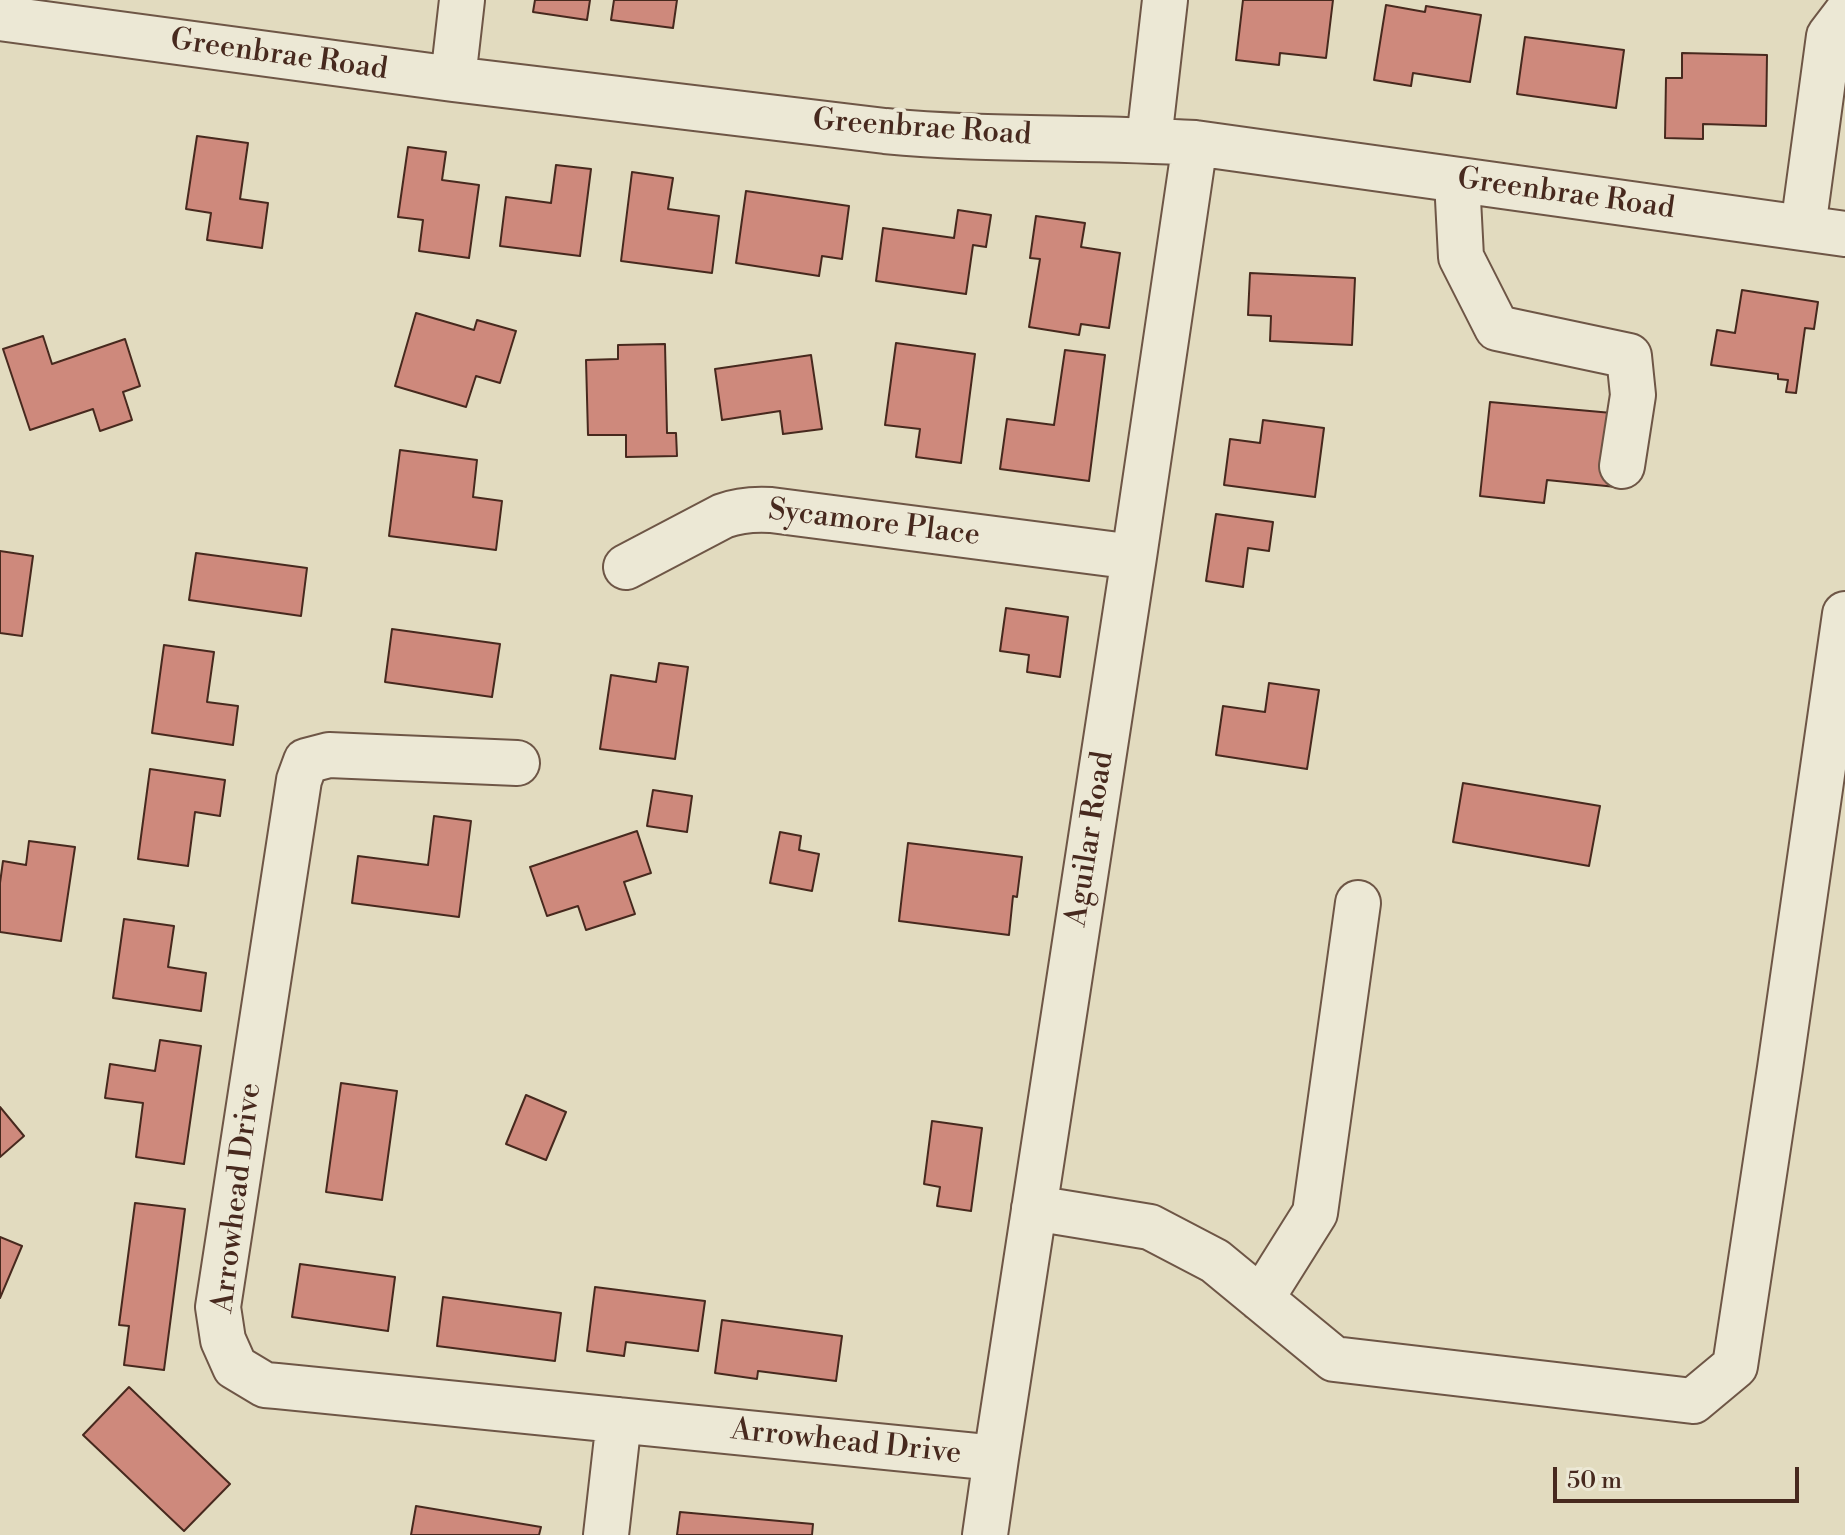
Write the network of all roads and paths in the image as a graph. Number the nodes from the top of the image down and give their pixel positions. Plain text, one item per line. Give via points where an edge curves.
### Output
1 (462, 0) edge
2 (1165, 0) edge
3 (1845, 15) edge
4 (0, 18) edge
5 (453, 79) junction
6 (1149, 140) junction
7 (1195, 143) junction
8 (1457, 180) junction
9 (1803, 228) junction
10 (1845, 234) edge
11 (1622, 466) dead end
12 (1134, 557) junction
13 (626, 567) dead end
14 (1845, 614) edge
15 (517, 763) dead end
16 (1358, 903) dead end
17 (1034, 1208) junction
18 (1261, 1299) junction
19 (619, 1420) junction
20 (996, 1458) junction
21 (606, 1535) edge
22 (985, 1535) edge

1 - 5 street
2 - 6 street
3 - 9 street via 1829,36
4 - 5 street, Greenbrae Road
5 - 6 street, Greenbrae Road via 937,136
6 - 7 street, Greenbrae Road
7 - 8 street, Greenbrae Road
7 - 12 street, Aguilar Road
8 - 9 street, Greenbrae Road
8 - 11 street via 1461,257 1497,328 1629,356 1633,395
9 - 10 street, Greenbrae Road
12 - 13 street, Sycamore Place via 755,509 723,516
12 - 17 street, Aguilar Road
14 - 18 street via 1735,1366 1693,1401 1334,1359
15 - 19 street, Arrowhead Drive via 329,755 306,761 218,1307 223,1340 235,1367 265,1385
16 - 18 street via 1315,1213
17 - 18 street via 1150,1227 1215,1261
17 - 20 street, Aguilar Road
19 - 20 street, Arrowhead Drive
19 - 21 street
20 - 22 street, Aguilar Road

